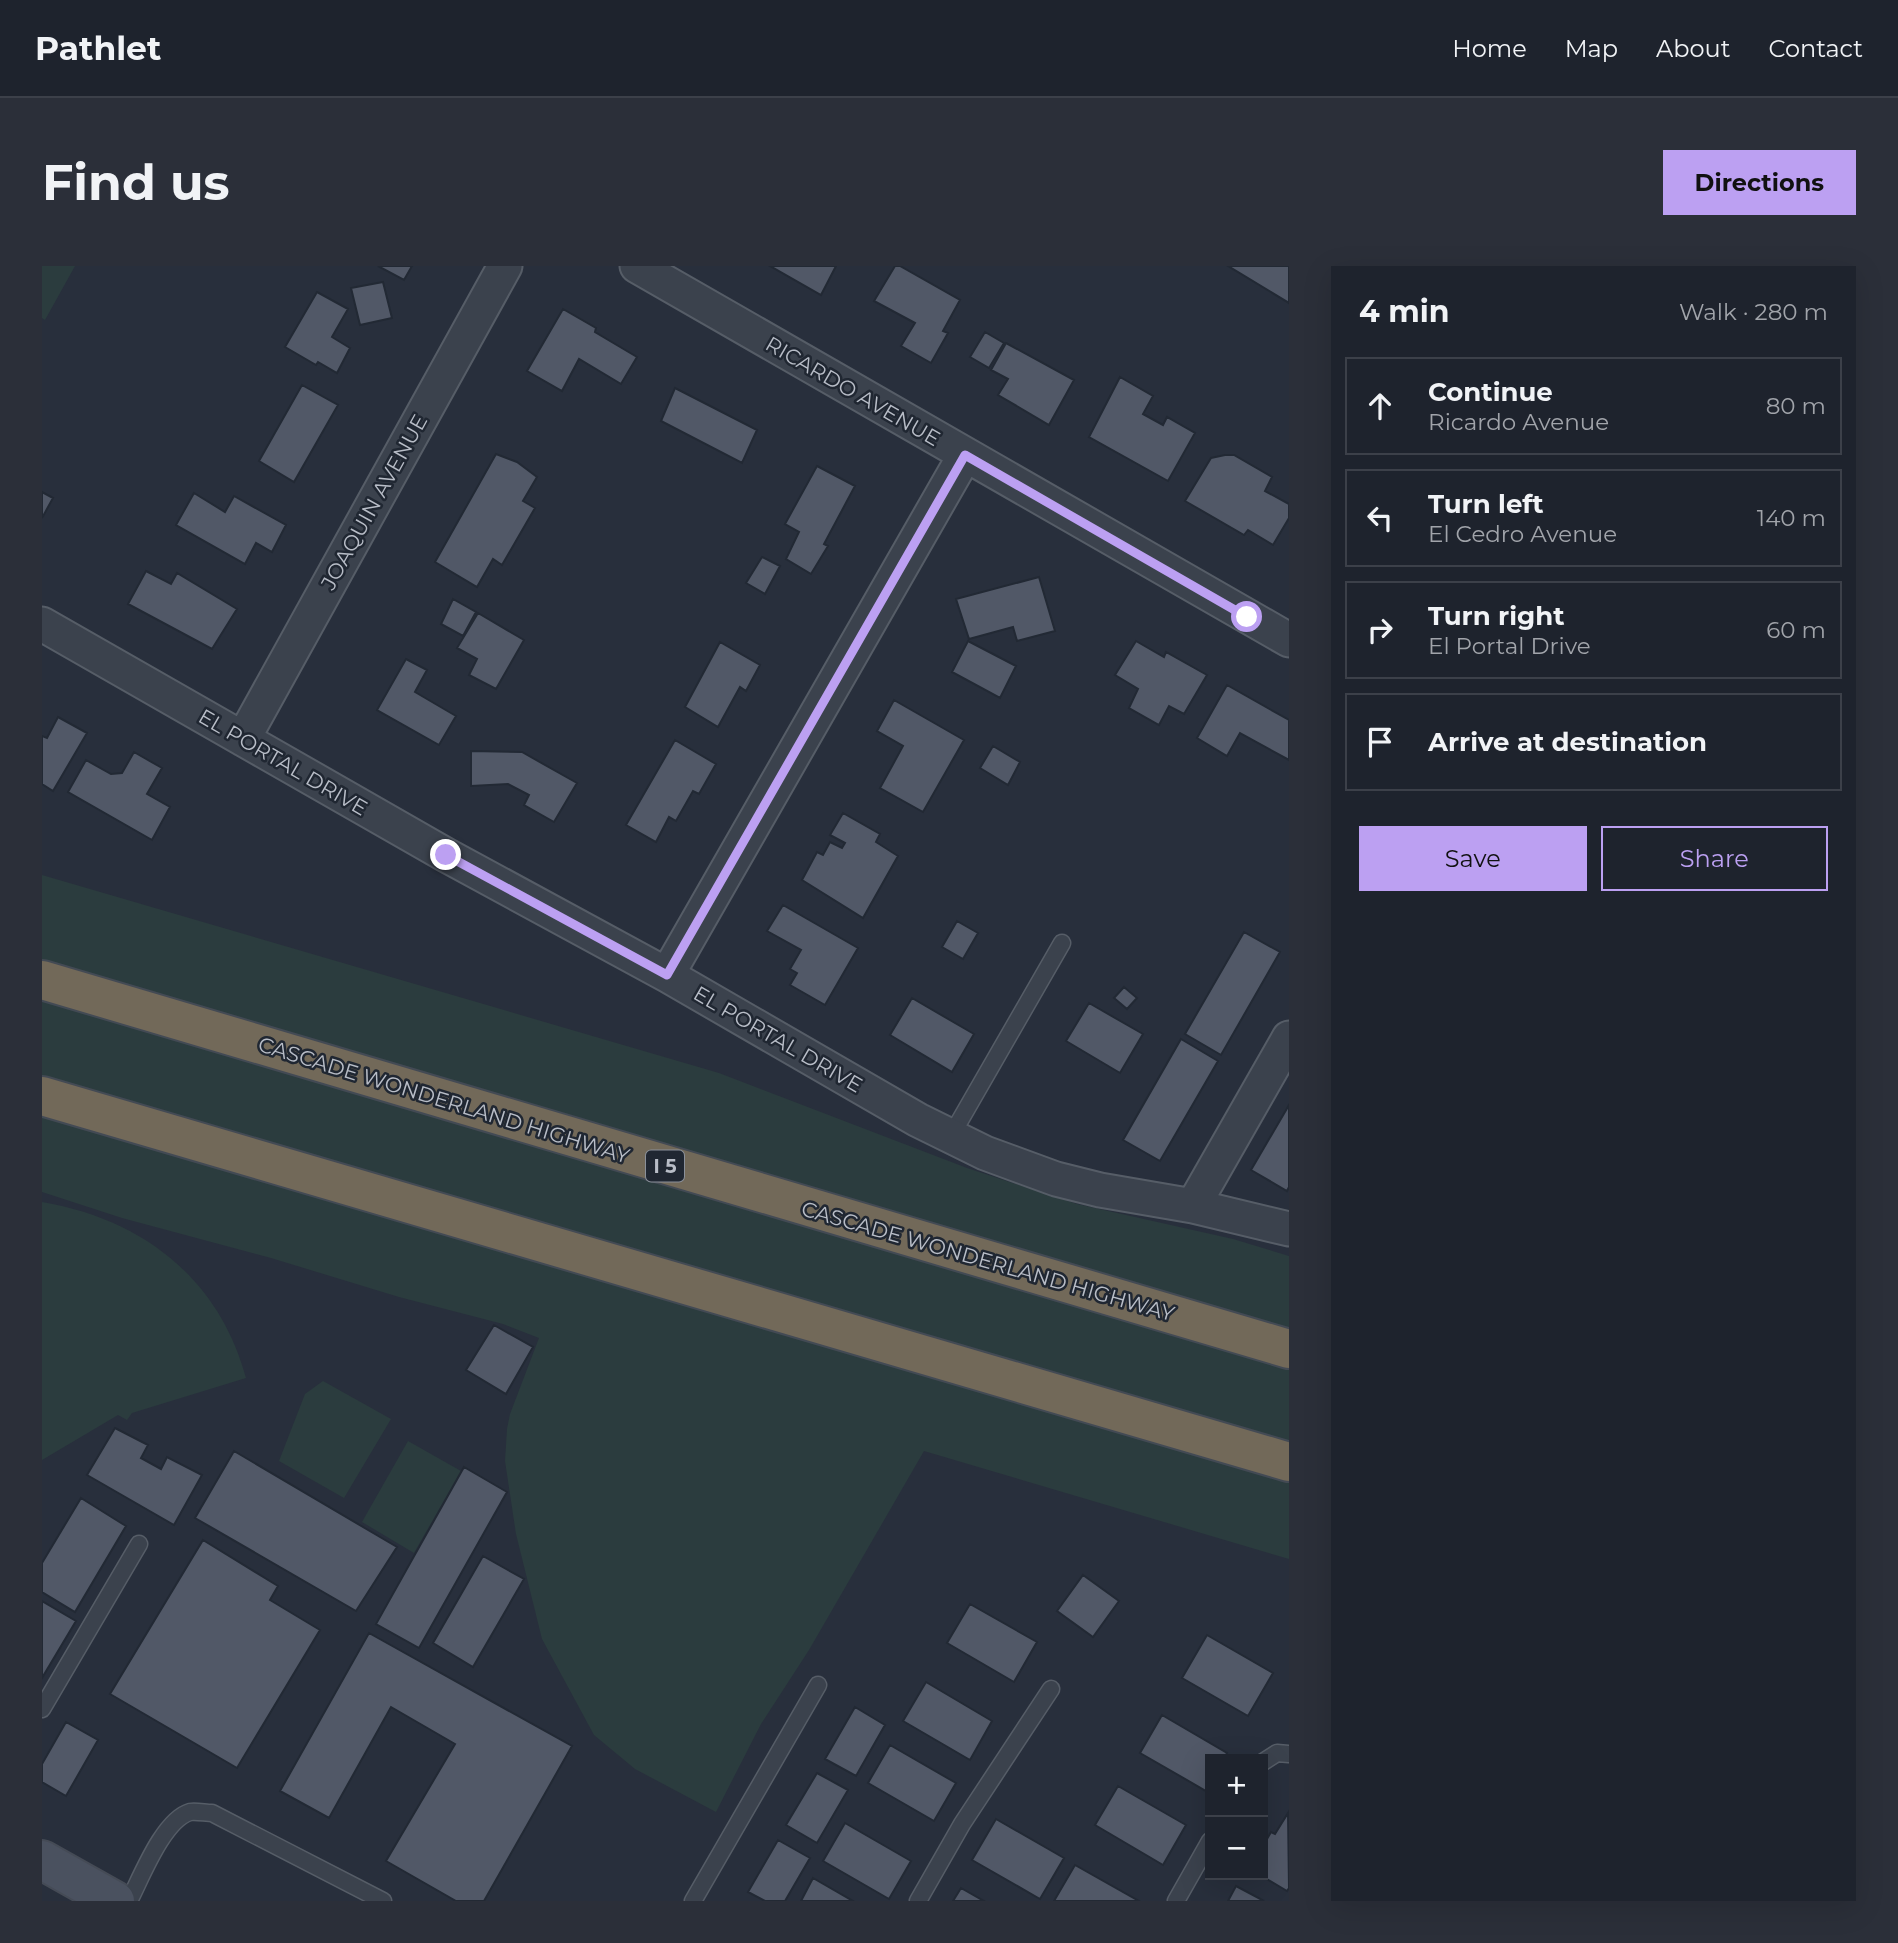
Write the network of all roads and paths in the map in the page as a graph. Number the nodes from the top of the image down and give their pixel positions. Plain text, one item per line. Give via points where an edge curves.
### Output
1 (505, 266) edge
2 (637, 266) edge
3 (965, 455) junction
4 (42, 624) edge
5 (1289, 640) edge
6 (243, 739) junction
7 (1062, 943) dead end
8 (667, 975) junction
9 (42, 980) edge
10 (1289, 1038) edge
11 (42, 1096) edge
12 (951, 1136) junction
13 (1193, 1206) junction
14 (1289, 1229) edge
15 (1289, 1349) edge
16 (1289, 1462) edge
17 (139, 1544) dead end
18 (818, 1685) dead end
19 (1051, 1689) dead end
20 (42, 1709) edge
21 (1289, 1754) edge
22 (1268, 1759) edge
23 (1205, 1850) edge
24 (42, 1860) edge
25 (115, 1901) edge
26 (129, 1901) edge
27 (383, 1901) edge
28 (693, 1901) edge
29 (918, 1901) edge
30 (1176, 1901) edge

1 - 6 street, JOAQUIN AVENUE
2 - 3 street, RICARDO AVENUE
3 - 5 street, RICARDO AVENUE
3 - 8 street
4 - 6 street, EL PORTAL DRIVE
6 - 8 street, EL PORTAL DRIVE
7 - 12 lane
8 - 12 street, EL PORTAL DRIVE
9 - 15 highway, CASCADE WONDERLAND HIGHWAY / I 5
10 - 13 street
11 - 16 highway
12 - 13 street, EL PORTAL DRIVE via 1056,1179
13 - 14 street, EL PORTAL DRIVE
17 - 20 lane
18 - 28 lane
19 - 29 lane via 962,1824
21 - 22 lane via 1277,1753
23 - 30 lane
24 - 25 main road
26 - 27 lane via 161,1840 174,1822 190,1812 212,1813

